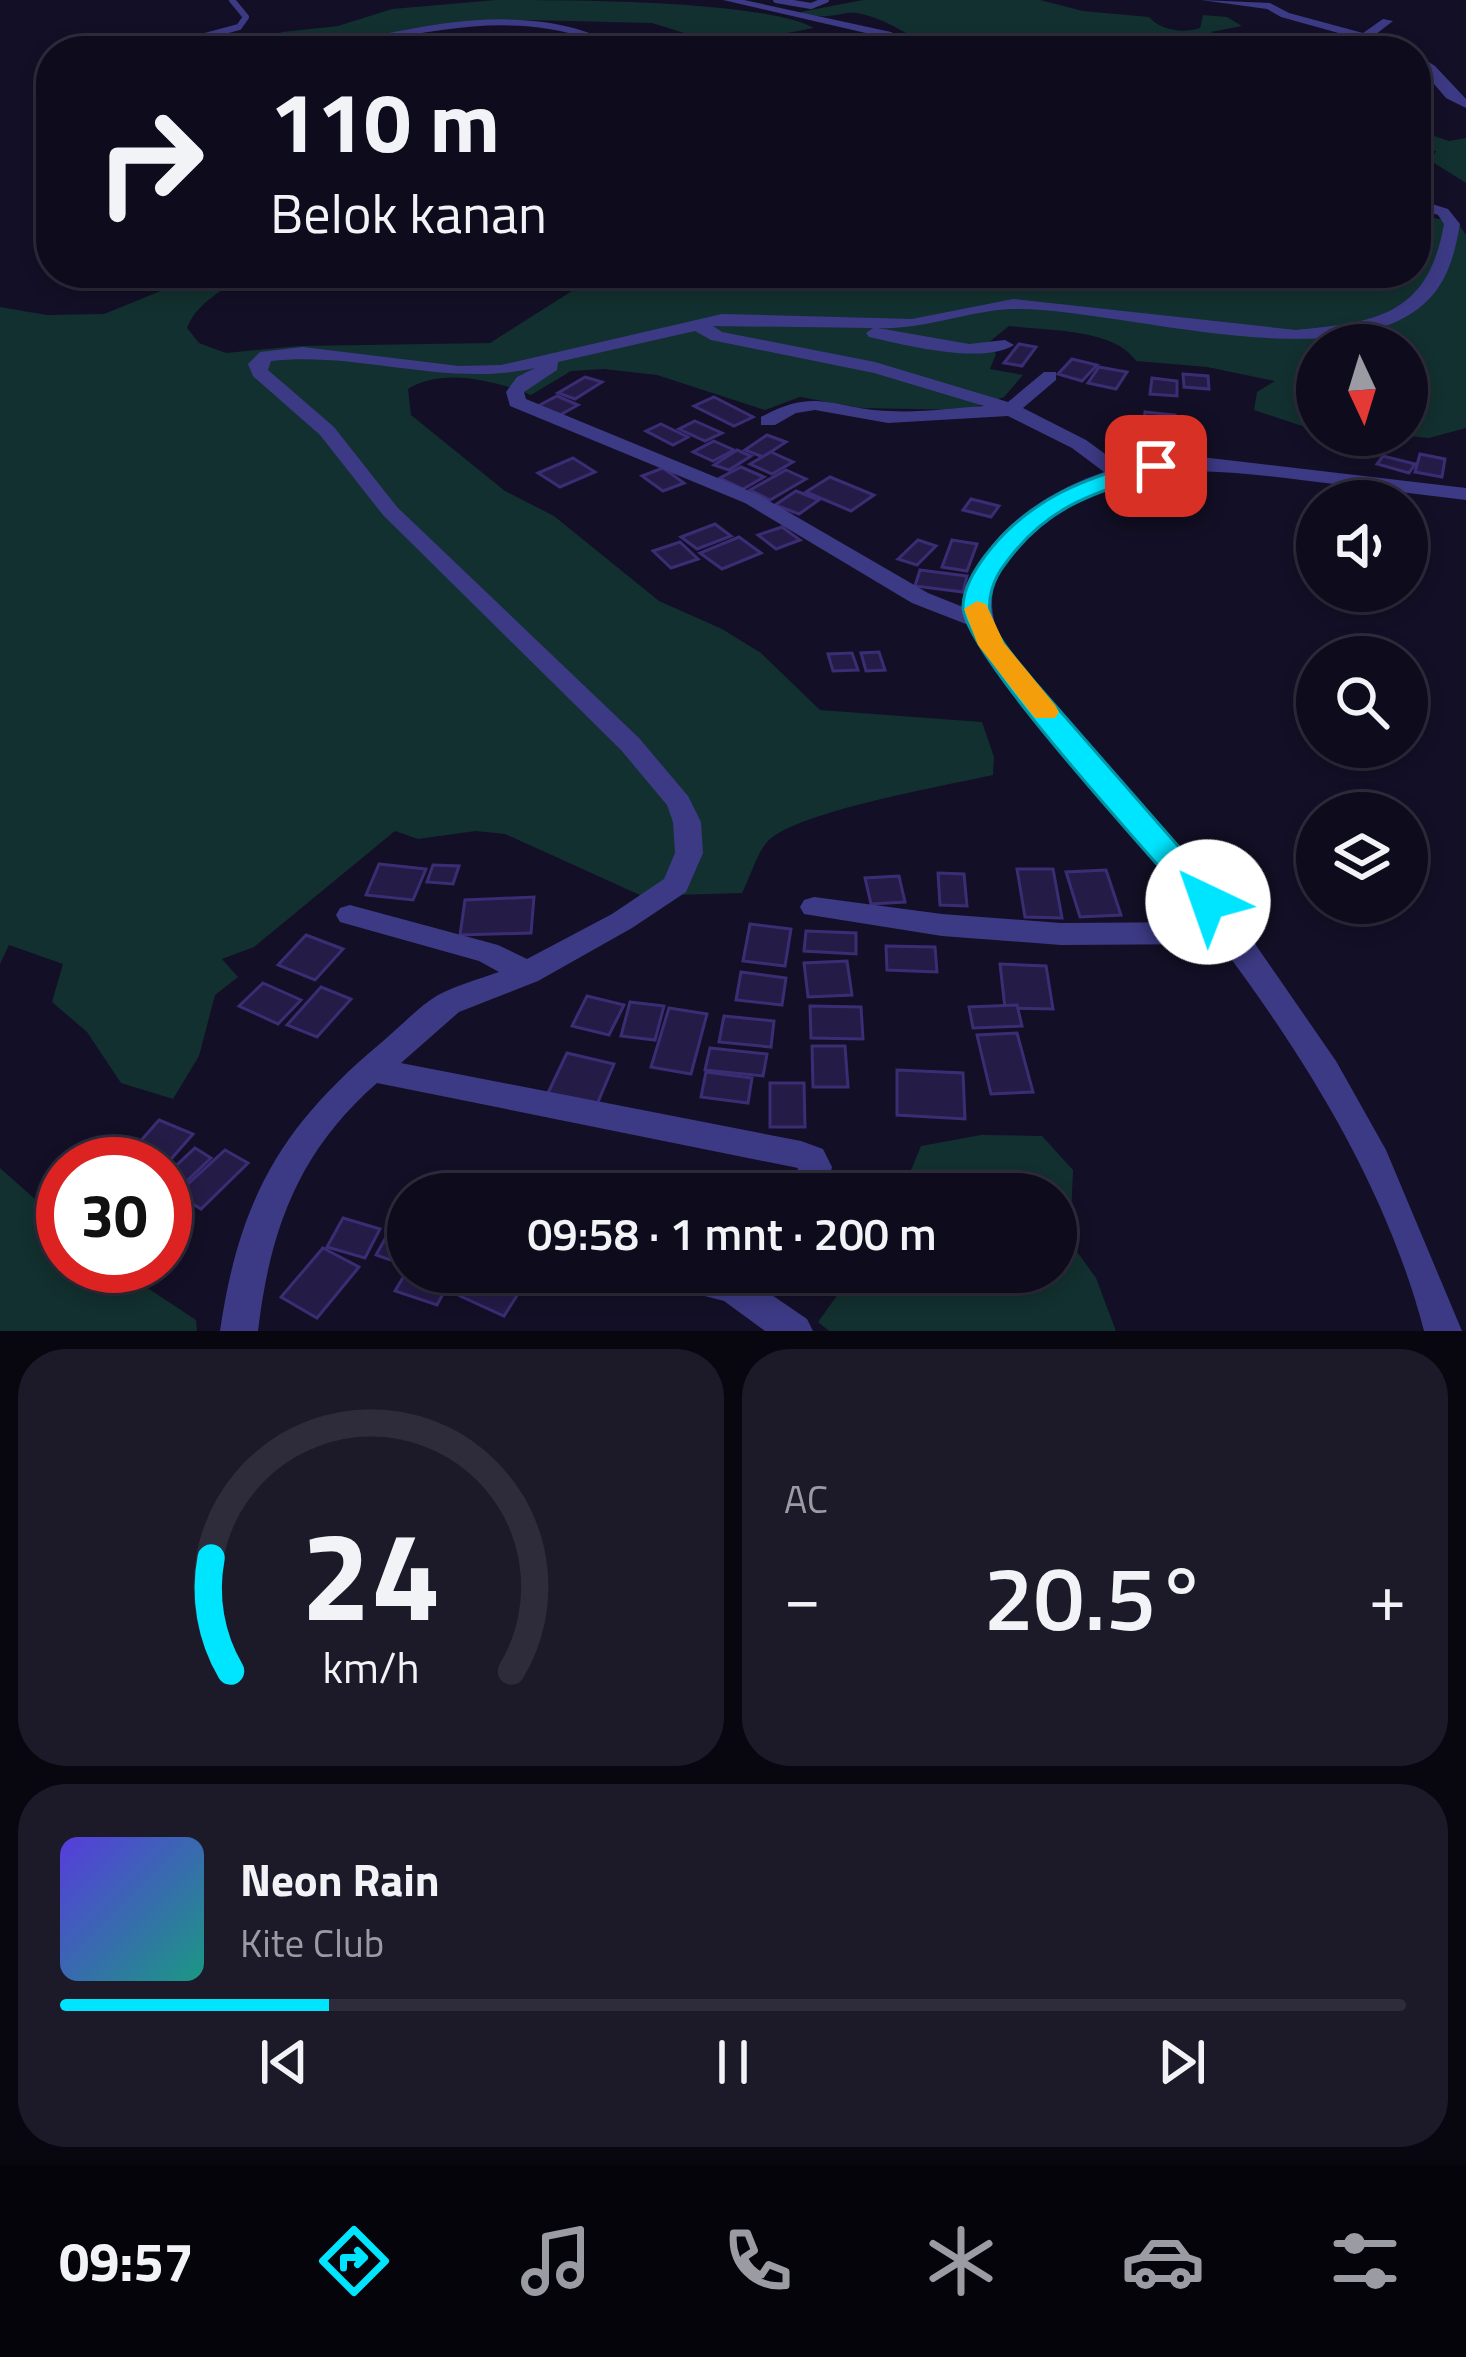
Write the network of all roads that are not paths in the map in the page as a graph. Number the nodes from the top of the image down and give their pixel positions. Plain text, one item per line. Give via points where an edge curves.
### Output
1 (232, 0) edge
2 (728, 0) edge
3 (776, 0) edge
4 (826, 0) edge
5 (1206, 0) edge
6 (1275, 4) edge
7 (1387, 21) dead end
8 (205, 36) edge
9 (405, 36) edge
10 (589, 36) edge
11 (890, 36) edge
12 (1344, 36) edge
13 (1374, 36) edge
14 (1431, 66) edge
15 (1466, 104) edge
16 (1431, 208) edge
17 (1431, 286) edge
18 (1430, 288) edge
19 (694, 323) junction
20 (857, 324) junction
21 (1005, 345) dead end
22 (578, 351) junction
23 (1050, 376) dead end
24 (1010, 410) junction
25 (768, 421) dead end
26 (1121, 475) junction
27 (1466, 494) edge
28 (979, 621) junction
29 (814, 907) dead end
30 (350, 915) dead end
31 (1232, 933) junction
32 (527, 973) junction
33 (369, 1069) junction
34 (812, 1173) edge
35 (749, 1293) edge
36 (239, 1331) edge
37 (794, 1331) edge
38 (1443, 1331) edge

1 - 8 lane via 246,17
2 - 11 street
3 - 4 lane
5 - 6 street
6 - 12 street
7 - 13 street
9 - 10 lane via 511,24
14 - 15 street via 1450,97
16 - 17 street via 1452,224 1450,256
18 - 20 street via 1369,327 1296,335 1040,304 932,322
19 - 20 street
19 - 22 street
19 - 24 street via 717,336 871,367
20 - 21 street via 930,345
22 - 28 street via 524,381 517,402 752,500 920,598
22 - 32 street via 501,370 303,352 257,364 327,431 390,511 630,744 679,802 689,854 676,885
23 - 24 street
24 - 25 street via 888,417 815,404
24 - 26 street via 1061,431
26 - 27 street via 1197,463
26 - 28 street via 1064,496 1017,530 984,575
28 - 31 street via 1023,686
29 - 31 street via 1061,934
30 - 32 street via 488,953
31 - 38 street via 1321,1058 1365,1138
32 - 33 street via 448,1004
33 - 34 street via 801,1155 812,1159
33 - 36 street via 319,1122 272,1194
35 - 37 street

